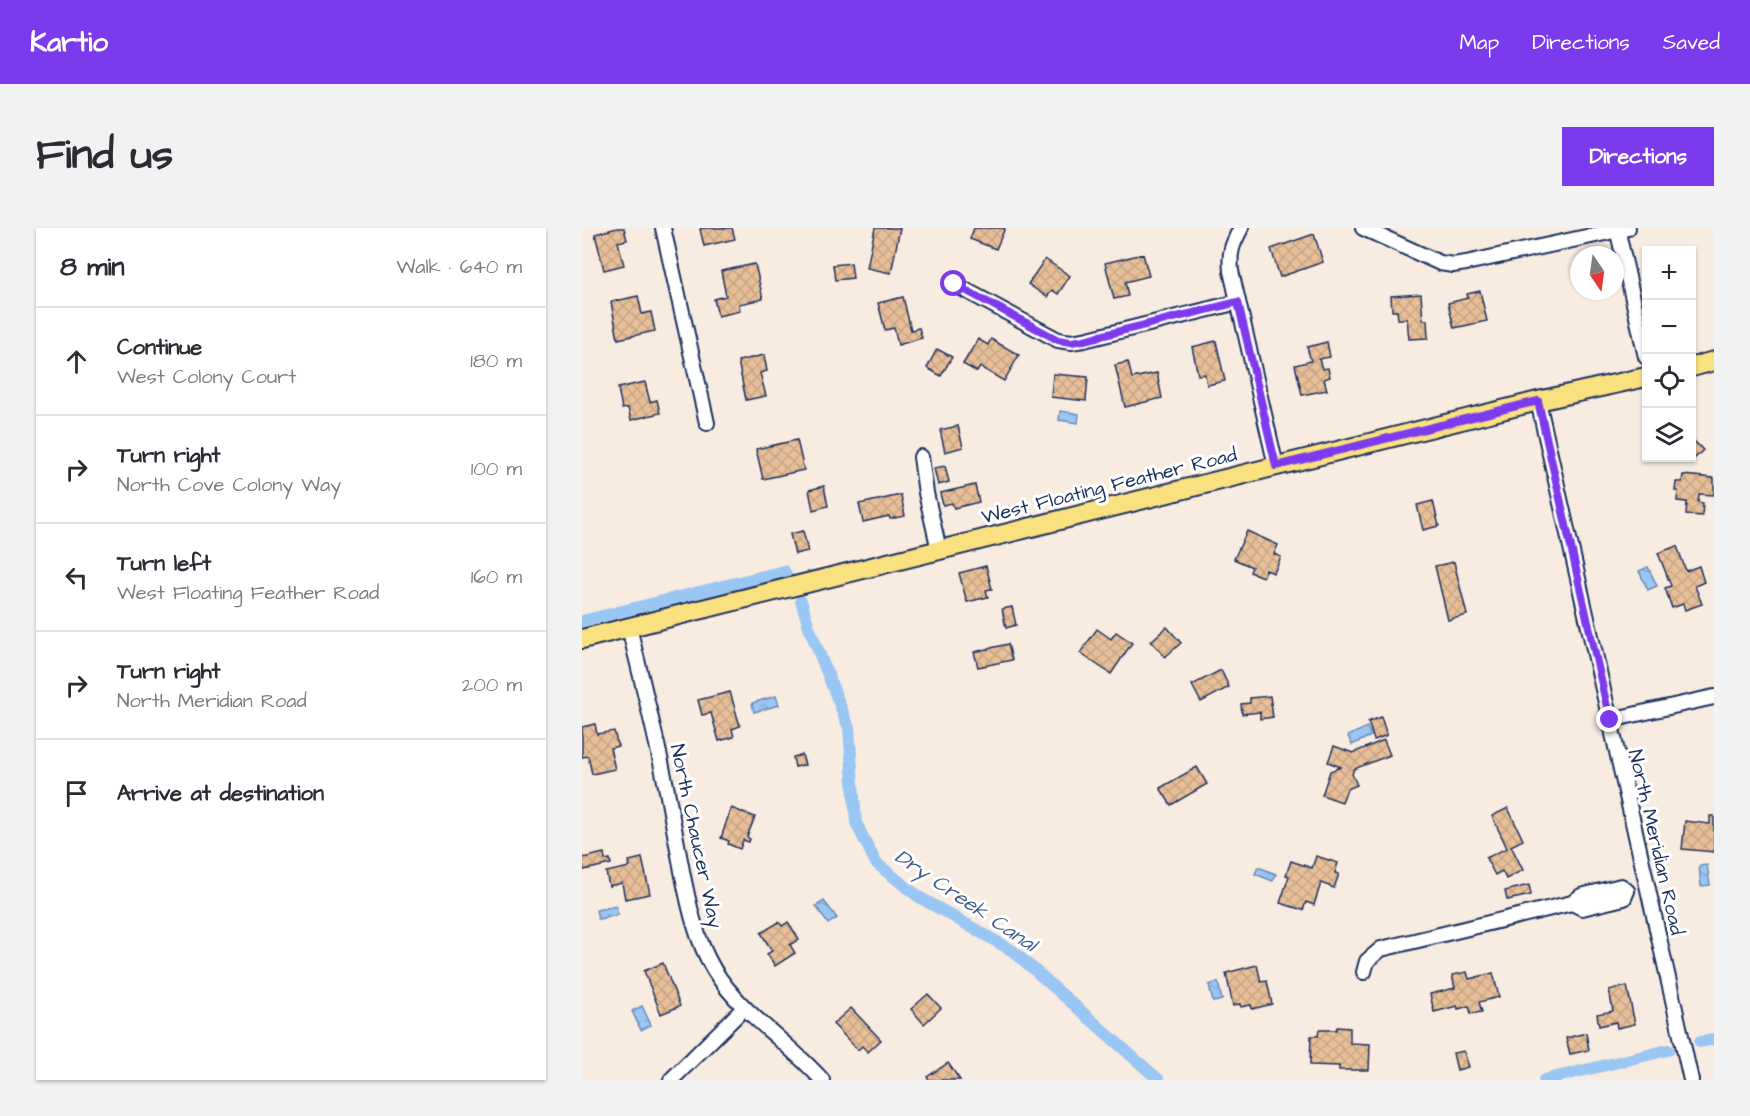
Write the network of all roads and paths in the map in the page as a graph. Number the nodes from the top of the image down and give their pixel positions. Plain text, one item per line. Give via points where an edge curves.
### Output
1 (663, 228) edge
2 (1241, 228) edge
3 (1363, 228) edge
4 (1621, 229) edge
5 (954, 284) dead end
6 (1238, 302) junction
7 (1646, 354) edge
8 (1714, 362) edge
9 (1696, 366) edge
10 (1642, 378) edge
11 (1538, 401) junction
12 (707, 423) dead end
13 (921, 457) dead end
14 (1276, 466) junction
15 (939, 550) junction
16 (629, 627) junction
17 (582, 639) edge
18 (1714, 697) edge
19 (1610, 720) junction
20 (1648, 886) junction
21 (1364, 972) dead end
22 (744, 1008) junction
23 (671, 1080) edge
24 (822, 1080) edge
25 (1691, 1080) edge

1 - 12 street
2 - 6 street via 1229,258
3 - 4 street via 1440,263 1453,265
4 - 7 street
5 - 6 street via 1058,340 1071,342
6 - 14 street
8 - 9 main road
10 - 11 main road, West Floating Feather Road
11 - 14 main road, West Floating Feather Road
11 - 19 street, North Meridian Road
13 - 15 street
14 - 15 main road, West Floating Feather Road
15 - 16 main road, West Floating Feather Road
16 - 17 main road, West Floating Feather Road
16 - 22 street, North Chaucer Way via 694,926 714,970
18 - 19 street
19 - 20 street, North Meridian Road
20 - 21 street via 1627,891 1624,898 1582,908 1572,903 1381,949 1367,961
20 - 25 street, North Meridian Road
22 - 23 street
22 - 24 street, North Chaucer Way

